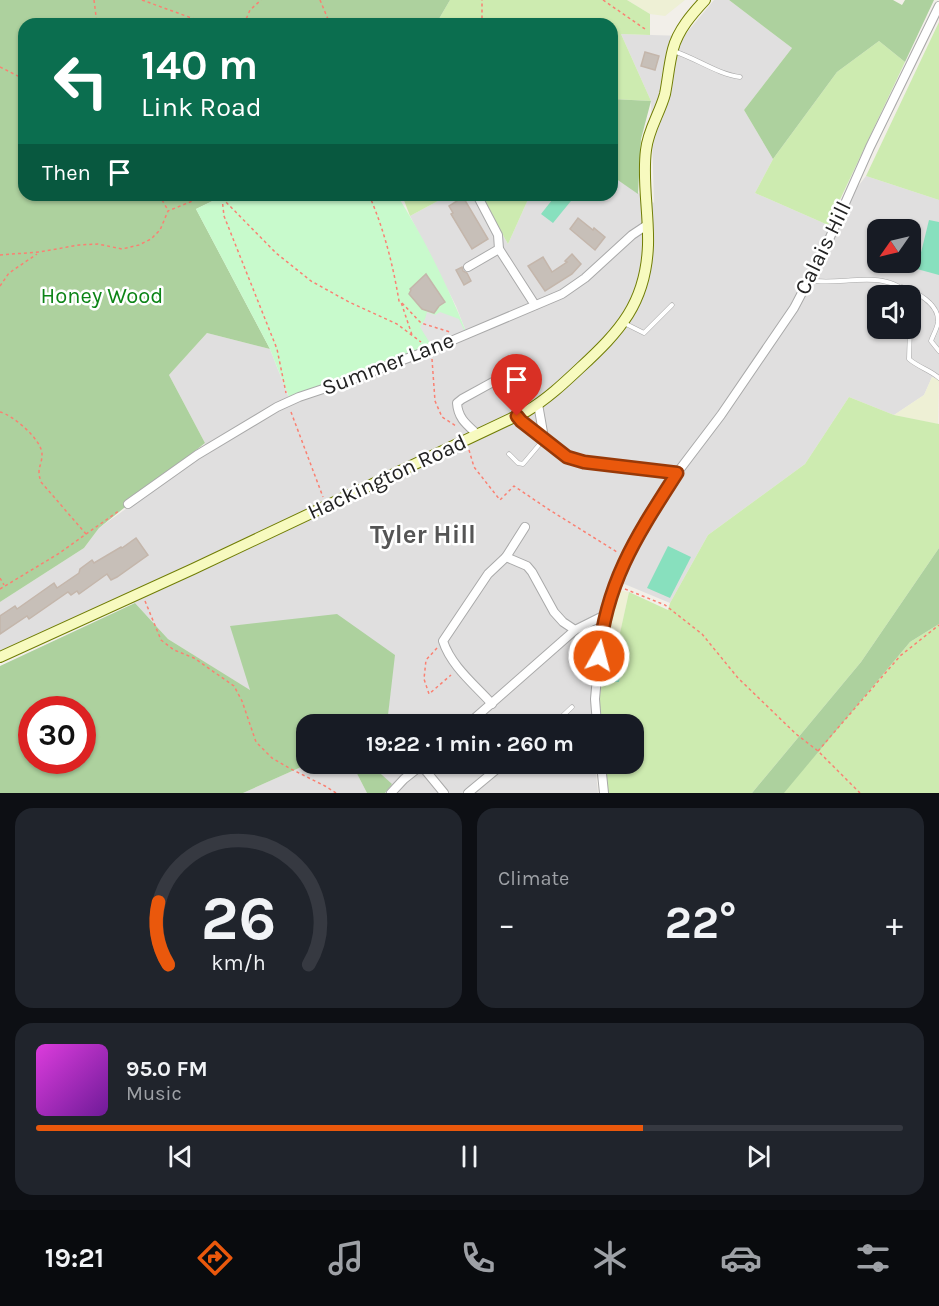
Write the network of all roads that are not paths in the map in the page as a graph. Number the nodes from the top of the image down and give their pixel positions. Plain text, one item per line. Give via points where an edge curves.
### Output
1 (705, 0) edge
2 (939, 6) edge
3 (673, 49) junction
4 (740, 77) dead end
5 (480, 201) edge
6 (647, 225) junction
7 (499, 249) junction
8 (468, 267) dead end
9 (809, 280) junction
10 (896, 285) edge
11 (921, 296) edge
12 (535, 305) junction
13 (672, 305) dead end
14 (623, 323) junction
15 (910, 339) edge
16 (939, 351) edge
17 (513, 371) dead end
18 (939, 378) edge
19 (538, 404) junction
20 (517, 416) junction
21 (477, 434) junction
22 (544, 438) junction
23 (510, 454) dead end
24 (677, 473) junction
25 (128, 504) road end
26 (525, 527) dead end
27 (506, 557) junction
28 (605, 615) junction
29 (576, 630) junction
30 (0, 657) edge
31 (492, 704) junction
32 (572, 707) dead end
33 (480, 714) edge
34 (565, 714) edge
35 (596, 714) edge
36 (410, 774) edge
37 (430, 774) edge
38 (491, 774) edge
39 (602, 774) edge
40 (391, 793) edge
41 (444, 793) edge
42 (468, 793) edge
43 (604, 793) edge

1 - 3 street, Hackington Road via 681,30
2 - 9 street, Calais Hill
3 - 4 lane
3 - 6 street, Hackington Road via 664,96 646,147
5 - 7 street via 498,235
6 - 12 street, Summer Lane via 585,278 562,294
6 - 14 street, Hackington Road via 643,280
7 - 8 street
7 - 12 street
9 - 10 lane via 864,279
9 - 24 street, Calais Hill via 721,415
11 - 16 lane via 939,314 932,341
12 - 25 street, Summer Lane via 432,349 298,397 197,455
13 - 14 lane via 644,333
14 - 19 street, Hackington Road
15 - 18 lane via 909,359
17 - 21 street via 457,403 462,421
19 - 20 street, Hackington Road
19 - 22 street
20 - 21 street, Hackington Road
20 - 22 street
21 - 30 street, Hackington Road
22 - 23 lane via 523,464
22 - 24 street via 567,457 584,462
24 - 28 street, Calais Hill via 626,558
26 - 27 street
27 - 29 street via 527,566 554,612
27 - 31 street via 488,574 443,641 459,668
28 - 29 street
28 - 35 street, Calais Hill
29 - 31 street
31 - 33 street
32 - 34 lane
36 - 40 street
37 - 41 street
38 - 42 street
39 - 43 street

